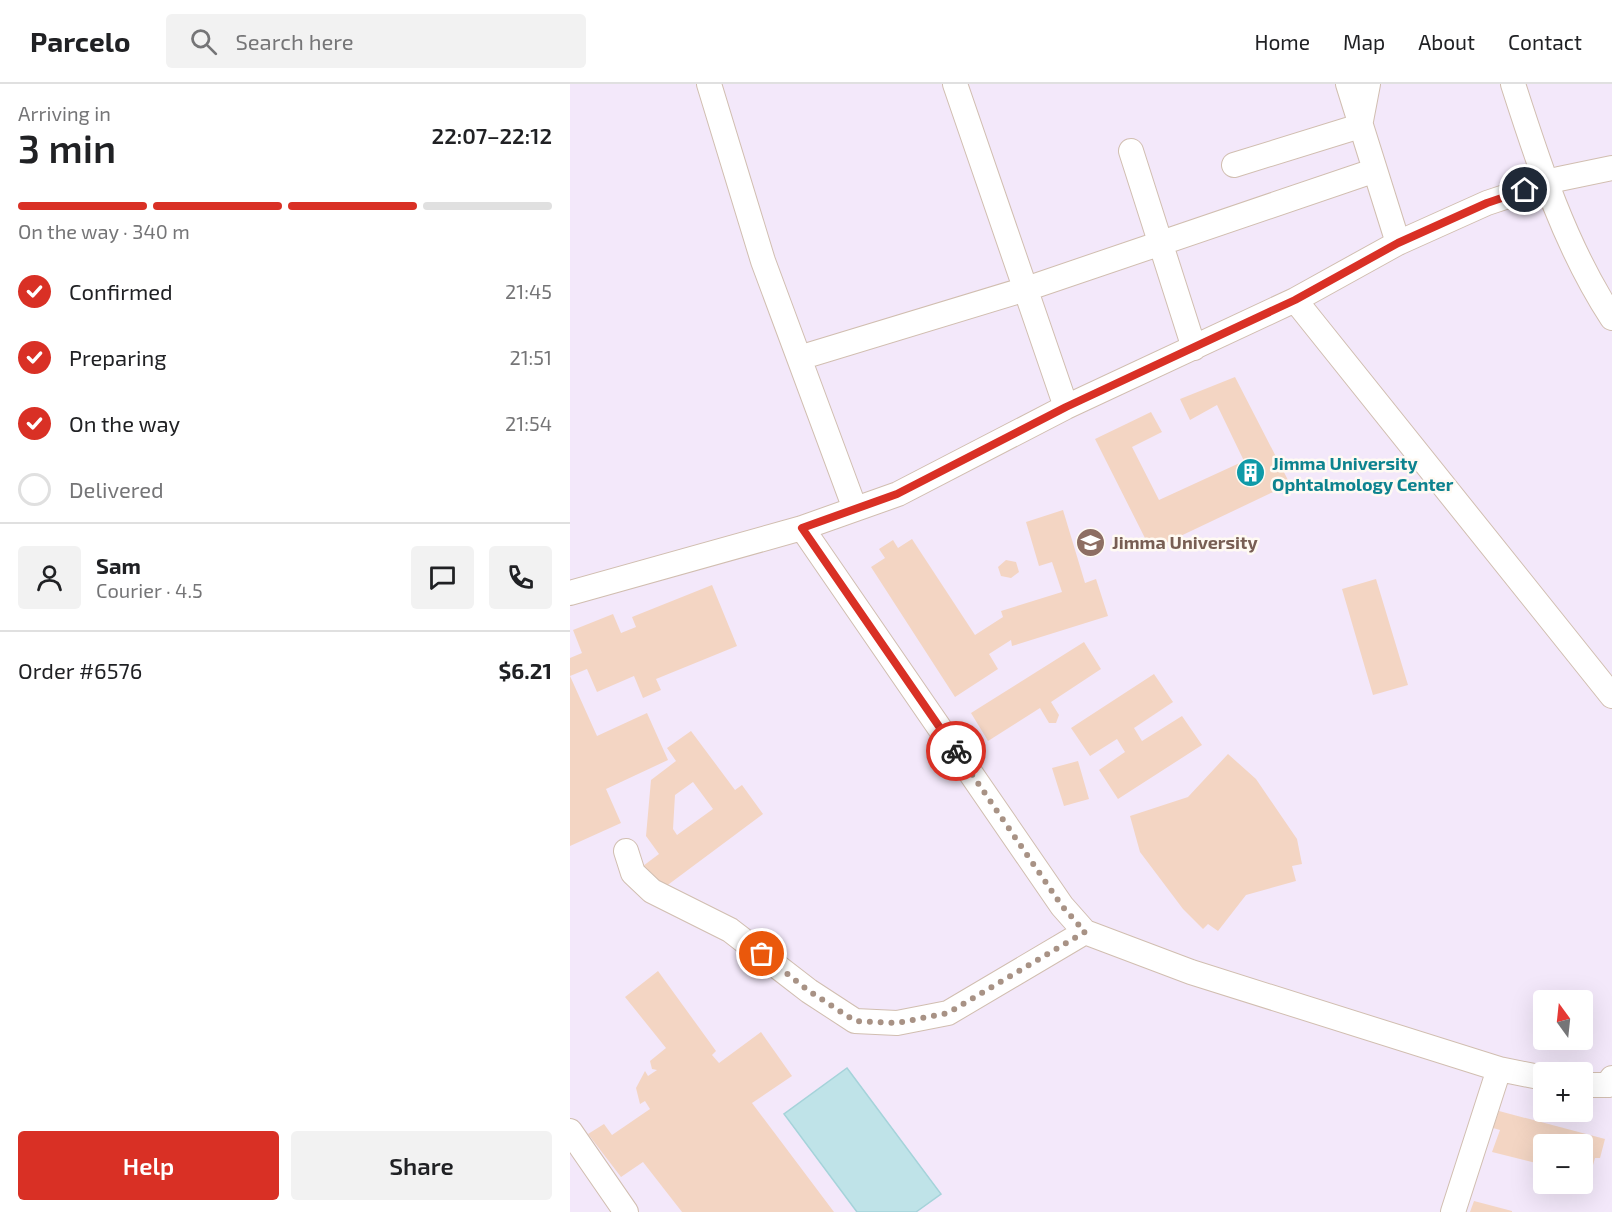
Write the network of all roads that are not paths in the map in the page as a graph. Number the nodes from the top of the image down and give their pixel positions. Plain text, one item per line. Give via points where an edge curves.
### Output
1 (710, 84) edge
2 (955, 84) edge
3 (1348, 84) edge
4 (1368, 84) edge
5 (1513, 84) edge
6 (1360, 126) junction
7 (1131, 151) dead end
8 (1234, 165) dead end
9 (1612, 168) edge
10 (1373, 171) junction
11 (1545, 184) junction
12 (1398, 243) junction
13 (1161, 244) junction
14 (1026, 289) junction
15 (1295, 300) junction
16 (1612, 318) edge
17 (1194, 348) junction
18 (799, 358) junction
19 (1066, 407) junction
20 (855, 509) junction
21 (802, 528) junction
22 (570, 593) edge
23 (1612, 696) edge
24 (626, 851) dead end
25 (1085, 932) junction
26 (1499, 1069) junction
27 (1533, 1076) edge
28 (570, 1131) edge
29 (626, 1212) edge
30 (1453, 1212) edge

1 - 18 lane via 763,261
2 - 14 lane
3 - 6 lane
4 - 6 lane
5 - 11 lane
6 - 8 lane
6 - 10 lane
7 - 13 lane
9 - 11 lane
10 - 12 lane
10 - 13 lane
11 - 12 lane via 1487,203
11 - 16 lane via 1589,283
12 - 15 lane
13 - 14 lane
13 - 17 lane
14 - 18 lane
14 - 19 lane
15 - 17 lane
15 - 23 lane
17 - 19 lane
18 - 20 lane
19 - 20 lane via 897,494
20 - 21 lane
21 - 22 lane
21 - 25 lane via 1062,906
24 - 25 lane via 633,873 652,891 730,930 855,1021 897,1023 948,1013
25 - 26 lane via 1191,972
26 - 27 lane
26 - 30 lane
28 - 29 lane

